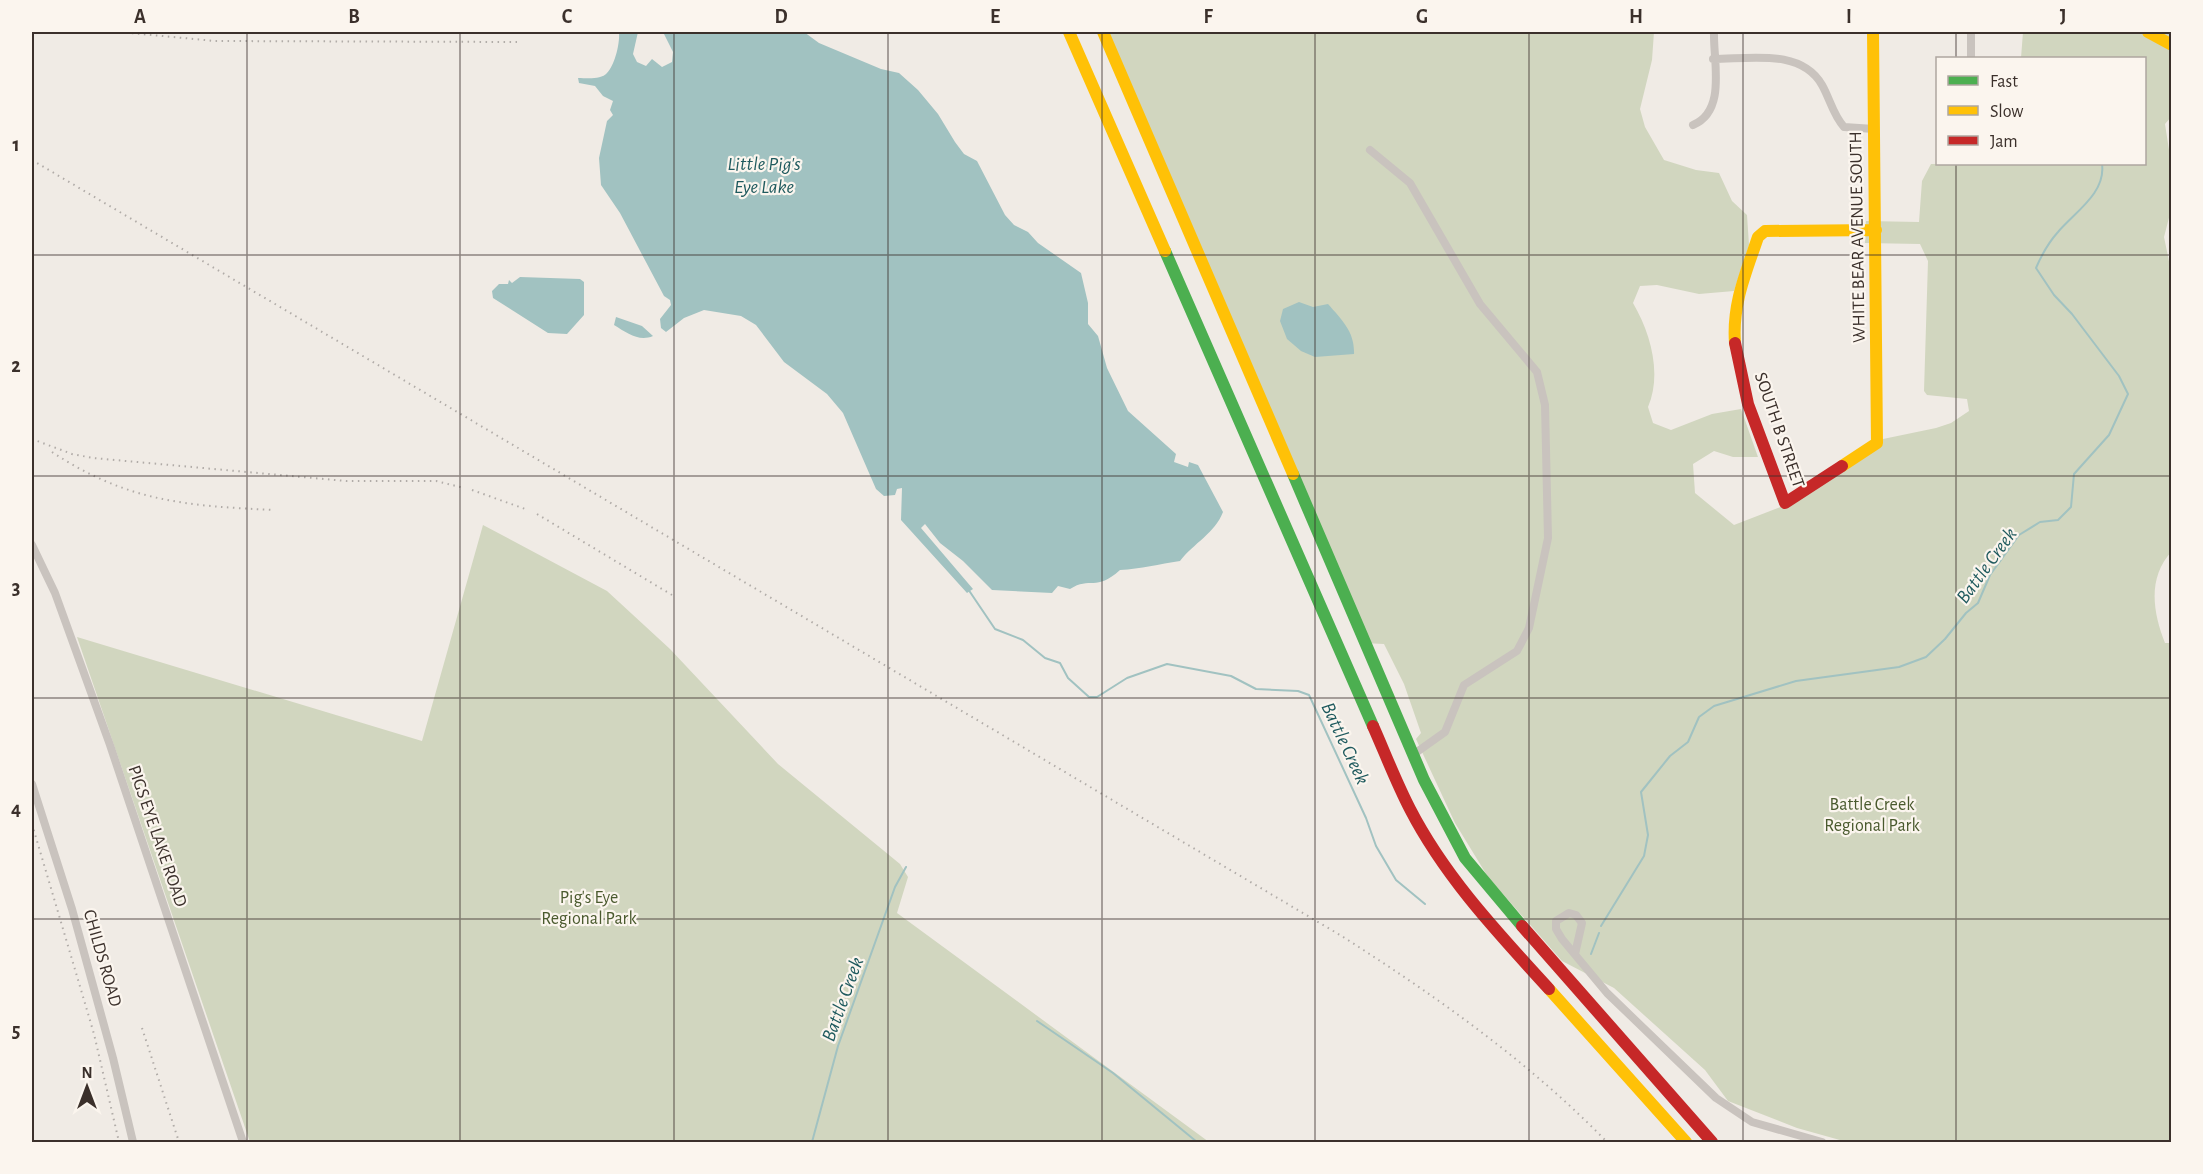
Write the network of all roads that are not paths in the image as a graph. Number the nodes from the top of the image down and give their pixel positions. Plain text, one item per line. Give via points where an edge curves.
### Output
1 (1069, 32) edge
2 (1103, 32) edge
3 (1714, 32) edge
4 (1873, 32) edge
5 (1971, 32) edge
6 (2148, 32) edge
7 (2172, 45) edge
8 (1971, 57) edge
9 (1713, 59) junction
10 (1693, 125) dead end
11 (1874, 129) junction
12 (1370, 150) dead end
13 (1876, 230) junction
14 (1785, 503) joint
15 (32, 545) edge
16 (1414, 754) junction
17 (32, 784) edge
18 (1575, 954) junction
19 (133, 1143) edge
20 (243, 1143) edge
21 (1686, 1143) edge
22 (1712, 1143) edge
23 (1822, 1143) edge

1 - 21 main road via 1392,772 1428,839 1476,907
2 - 16 main road
3 - 9 street
4 - 11 main road, WHITE BEAR AVENUE SOUTH
5 - 8 street
6 - 7 main road
9 - 10 street via 1713,107
9 - 11 street via 1778,58 1796,62 1821,82 1844,127
11 - 13 main road, WHITE BEAR AVENUE SOUTH
12 - 16 street via 1410,183 1480,304 1537,372 1545,405 1548,538 1529,628 1517,651 1464,685 1444,732
13 - 14 main road, WHITE BEAR AVENUE SOUTH via 1877,443
13 - 14 main road, SOUTH B STREET via 1765,231 1758,237 1736,302 1734,334 1748,404
15 - 20 street, PIGS EYE LAKE ROAD via 55,592 110,745
16 - 22 main road via 1465,858
17 - 19 street, CHILDS ROAD via 69,899
18 - 18 street via 1582,923 1569,913 1558,918 1555,925
18 - 23 street via 1607,993 1716,1098 1752,1122

